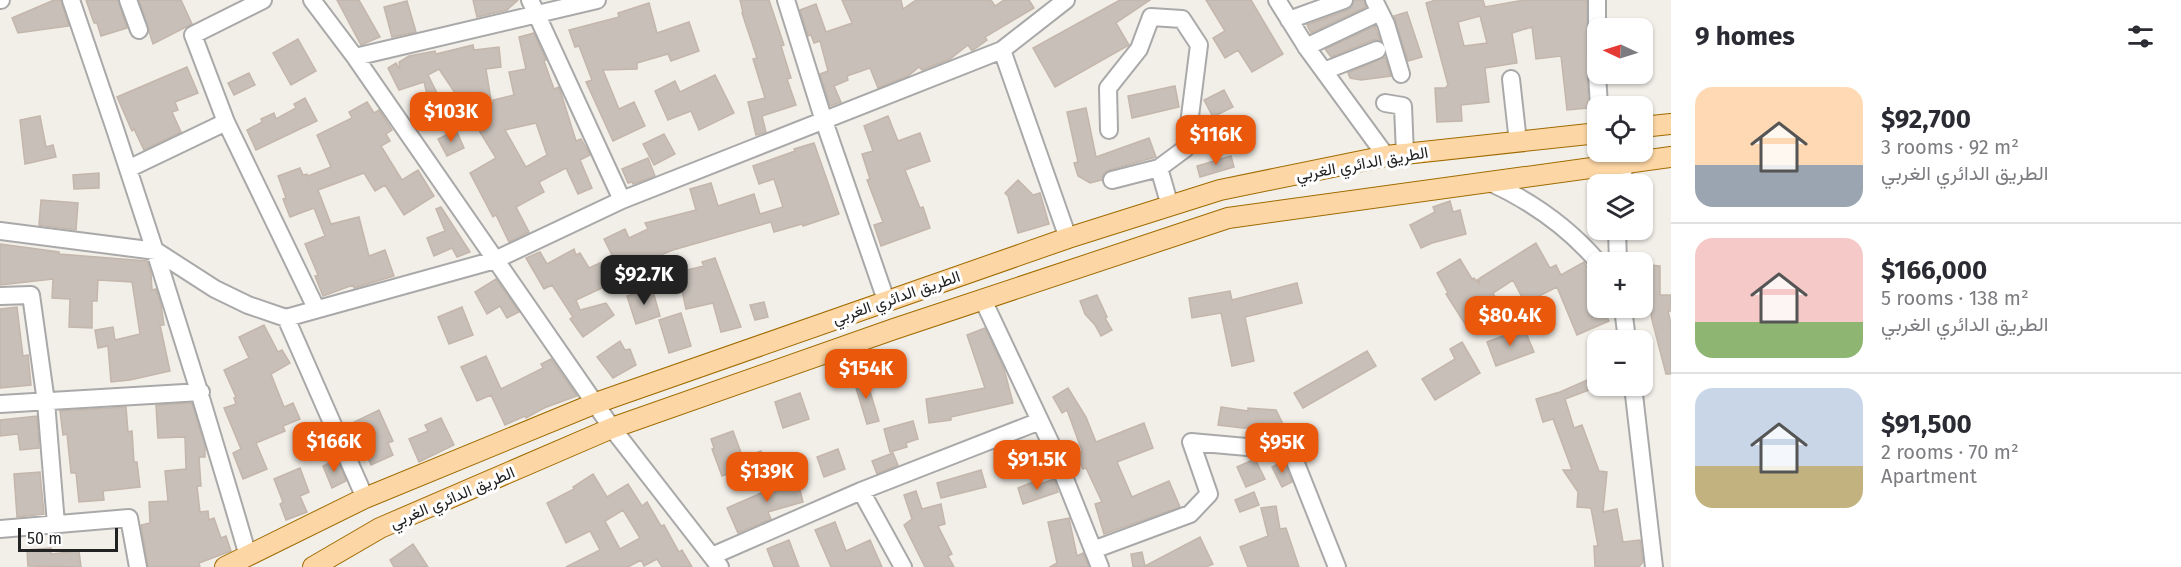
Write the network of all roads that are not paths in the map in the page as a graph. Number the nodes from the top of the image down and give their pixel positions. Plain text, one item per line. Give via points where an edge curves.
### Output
1 (71, 0) edge
2 (128, 0) edge
3 (262, 0) edge
4 (312, 0) edge
5 (597, 0) edge
6 (786, 0) edge
7 (1066, 0) edge
8 (1277, 0) edge
9 (1598, 0) edge
10 (1336, 1) edge
11 (1377, 6) edge
12 (534, 8) edge
13 (1289, 20) junction
14 (1356, 22) junction
15 (139, 30) dead end
16 (1306, 47) junction
17 (1002, 50) junction
18 (1377, 50) dead end
19 (355, 57) junction
20 (1324, 71) junction
21 (1401, 74) dead end
22 (1511, 80) dead end
23 (1598, 96) edge
24 (1385, 103) dead end
25 (824, 121) junction
26 (226, 122) junction
27 (1671, 124) edge
28 (1653, 126) edge
29 (1109, 129) dead end
30 (1587, 134) edge
31 (1518, 142) junction
32 (1395, 155) junction
33 (1671, 157) edge
34 (1625, 163) junction
35 (130, 168) junction
36 (1159, 168) junction
37 (1623, 174) edge
38 (1112, 180) dead end
39 (1489, 182) junction
40 (622, 200) junction
41 (1170, 206) junction
42 (142, 208) junction
43 (0, 231) edge
44 (1068, 238) junction
45 (121, 247) junction
46 (156, 251) junction
47 (1588, 252) edge
48 (495, 260) junction
49 (0, 296) edge
50 (886, 300) junction
51 (983, 300) junction
52 (316, 308) junction
53 (286, 318) junction
54 (201, 393) junction
55 (1634, 396) edge
56 (46, 402) junction
57 (596, 403) junction
58 (0, 404) edge
59 (1040, 421) junction
60 (612, 428) junction
61 (861, 492) junction
62 (365, 498) junction
63 (56, 524) junction
64 (380, 528) junction
65 (0, 529) edge
66 (1093, 550) junction
67 (248, 556) junction
68 (716, 562) edge
69 (138, 567) edge
70 (225, 567) edge
71 (313, 567) edge
72 (903, 567) edge
73 (1100, 567) edge
74 (1337, 567) edge
75 (1654, 567) edge

1 - 35 street
2 - 15 street
3 - 26 street via 192,35
4 - 19 street
5 - 12 street
6 - 25 street
7 - 17 street
8 - 13 street
9 - 23 street
10 - 13 street
10 - 14 street
11 - 14 street
11 - 21 street
12 - 19 street
12 - 40 street
13 - 16 street
14 - 16 street
16 - 20 street
17 - 25 street
17 - 44 street
18 - 20 street
19 - 48 street
20 - 32 street
22 - 31 street
24 - 32 street via 1403,106
25 - 40 street
25 - 50 street
26 - 35 street
26 - 52 street
27 - 28 main road
29 - 36 street via 1108,88 1139,49 1151,17 1182,20 1199,45 1186,148
30 - 31 main road, الطريق الدائري الغربي
31 - 32 main road, الطريق الدائري الغربي
32 - 41 main road, الطريق الدائري الغربي via 1220,190
33 - 34 main road, الطريق الدائري الغربي
34 - 37 street
34 - 39 main road, الطريق الدائري الغربي
35 - 42 street
36 - 38 street
36 - 41 street
39 - 47 street via 1534,205
39 - 51 main road, الطريق الدائري الغربي via 1228,218
40 - 48 street
41 - 44 main road, الطريق الدائري الغربي
42 - 45 street via 138,237
42 - 46 street
43 - 45 street
44 - 50 main road, الطريق الدائري الغربي
45 - 46 street
46 - 53 street via 215,290
46 - 54 street
48 - 52 street
48 - 57 street
49 - 56 street via 31,295
50 - 57 main road, الطريق الدائري الغربي
51 - 59 street
51 - 60 main road, الطريق الدائري الغربي
52 - 53 street
53 - 62 street
54 - 56 street
54 - 67 street
55 - 75 street
56 - 58 street
56 - 63 street
57 - 60 street
57 - 62 main road, الطريق الدائري الغربي
59 - 61 street
59 - 66 street
60 - 64 main road, الطريق الدائري الغربي
60 - 68 street
61 - 68 street
61 - 72 street
62 - 64 main road
62 - 67 main road, الطريق الدائري الغربي
63 - 65 street
63 - 69 street via 129,518
64 - 71 main road, الطريق الدائري الغربي
66 - 73 street
66 - 74 street via 1190,514 1209,494 1191,442 1291,451
67 - 70 main road, الطريق الدائري الغربي

